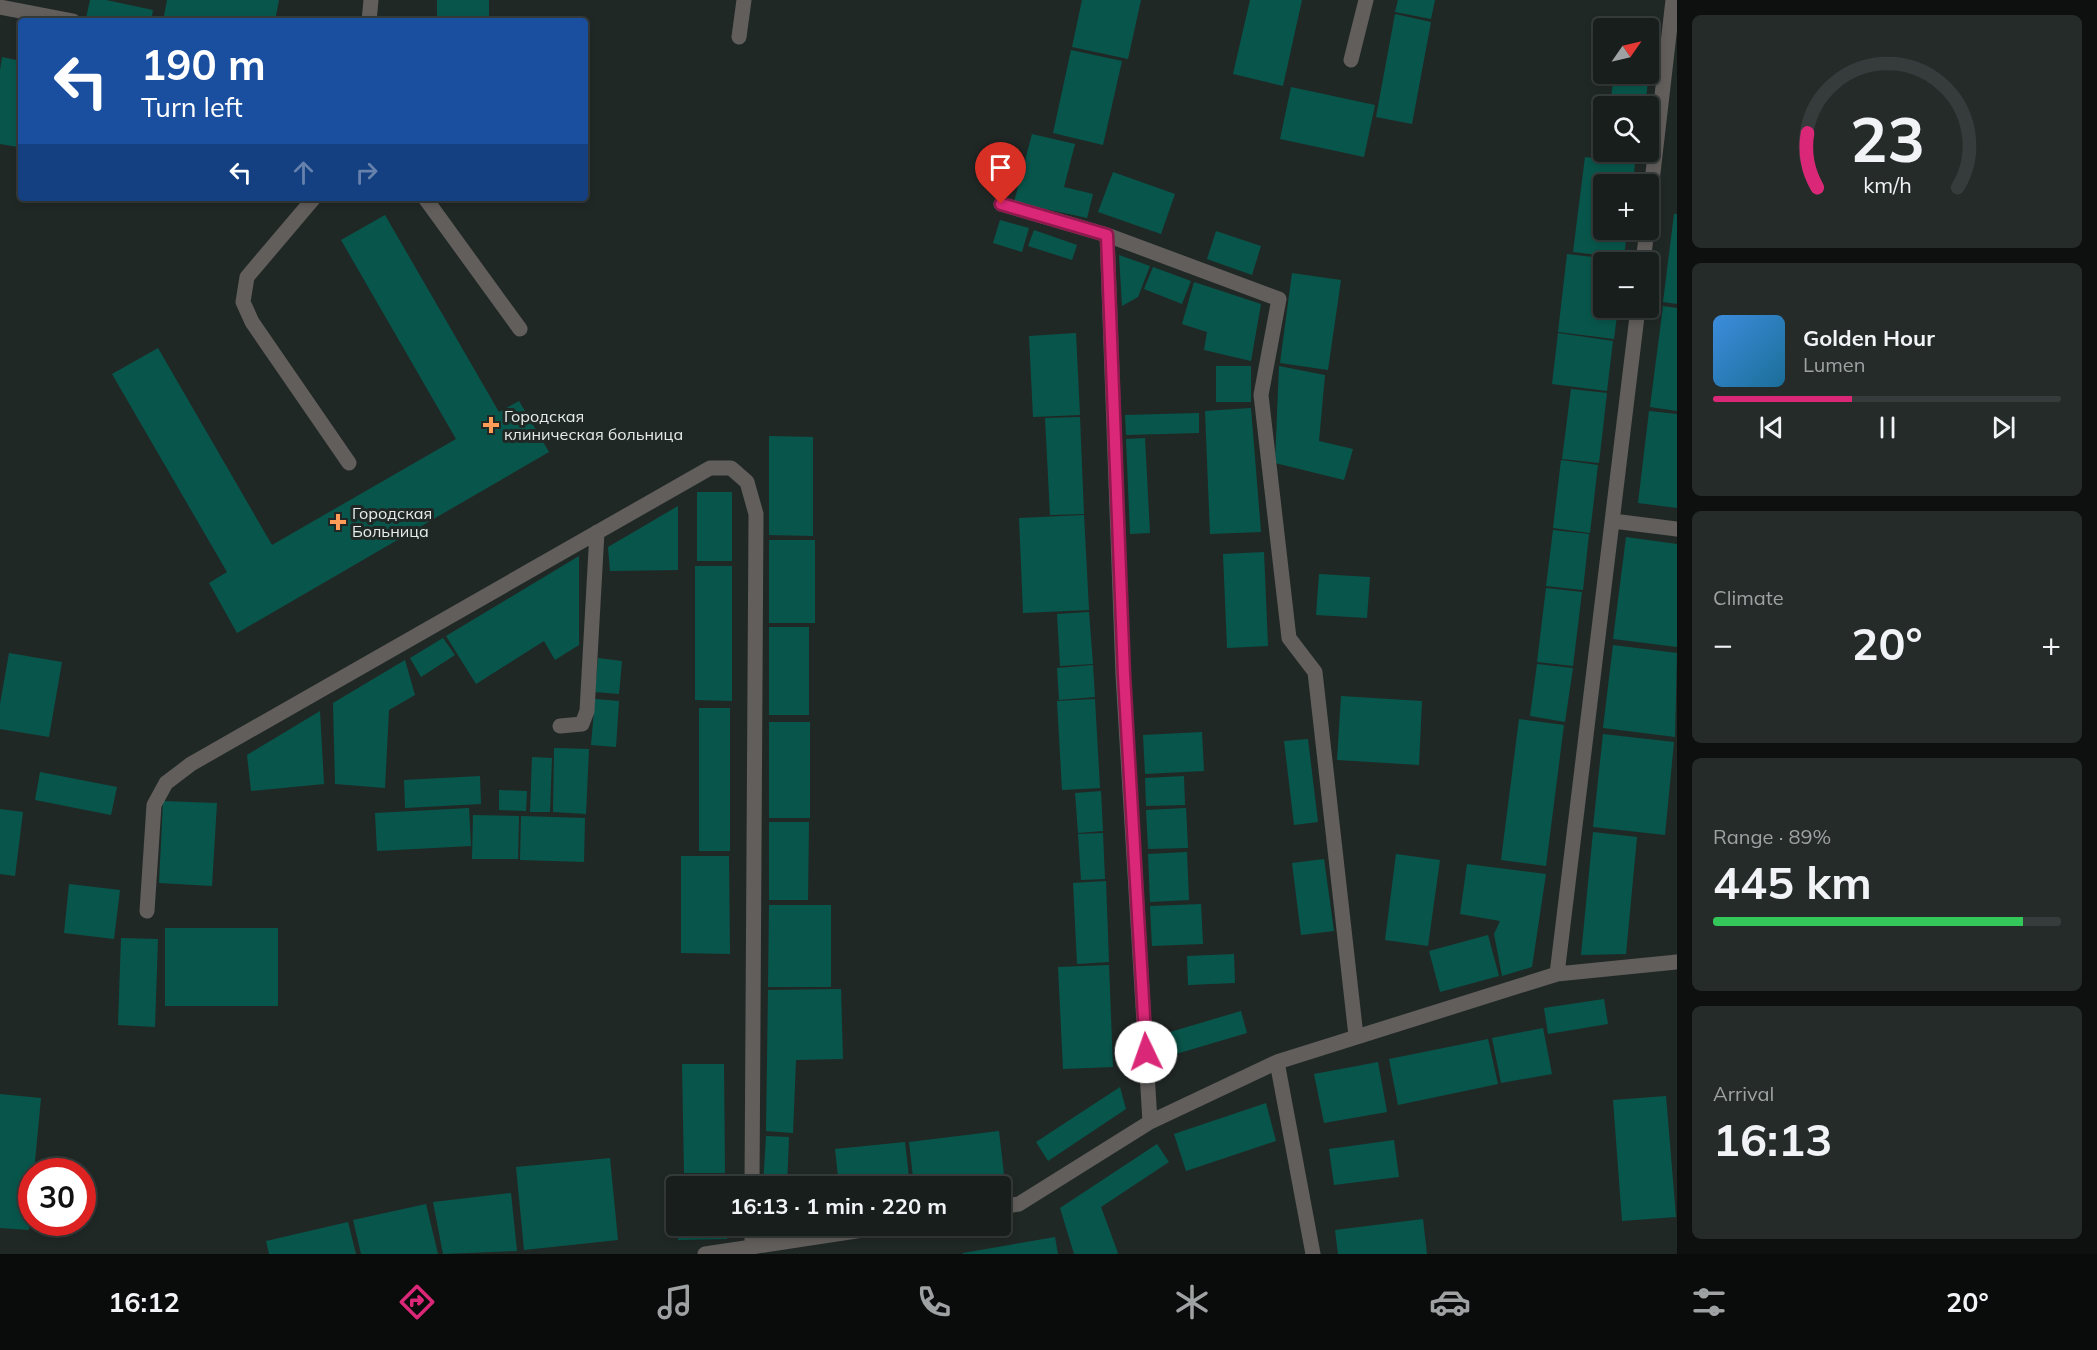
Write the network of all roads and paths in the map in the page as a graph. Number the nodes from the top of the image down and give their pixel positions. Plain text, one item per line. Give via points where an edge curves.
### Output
1 (371, 0) edge
2 (744, 0) edge
3 (1366, 0) edge
4 (1673, 0) edge
5 (0, 7) edge
6 (57, 18) edge
7 (369, 18) edge
8 (739, 37) dead end
9 (1351, 60) dead end
10 (1653, 174) edge
11 (311, 201) edge
12 (427, 201) edge
13 (1001, 204) dead end
14 (1107, 235) junction
15 (1637, 318) edge
16 (520, 329) dead end
17 (349, 463) dead end
18 (1613, 521) junction
19 (1677, 528) edge
20 (597, 532) junction
21 (560, 726) dead end
22 (147, 911) dead end
23 (1677, 962) edge
24 (1557, 974) junction
25 (1356, 1036) junction
26 (1277, 1062) junction
27 (1150, 1122) junction
28 (752, 1176) edge
29 (1011, 1205) edge
30 (752, 1236) edge
31 (827, 1236) edge
32 (752, 1248) junction
33 (705, 1254) edge
34 (1312, 1254) edge

1 - 7 street
2 - 8 street
3 - 9 street
4 - 10 street
5 - 6 street
11 - 17 street via 247,277 243,302 252,322
12 - 16 street
13 - 14 street
14 - 25 street via 1279,299 1261,395 1289,638 1315,672
14 - 27 street via 1124,675
15 - 18 street
18 - 19 street
18 - 24 street
20 - 21 street via 587,711 582,724
20 - 22 street via 191,764 166,783 154,805
20 - 28 street via 710,468 731,468 747,482 756,514
23 - 24 street
24 - 25 street
25 - 26 street
26 - 27 street
26 - 34 street
27 - 29 street via 1019,1204
30 - 32 street
31 - 32 street
32 - 33 street

